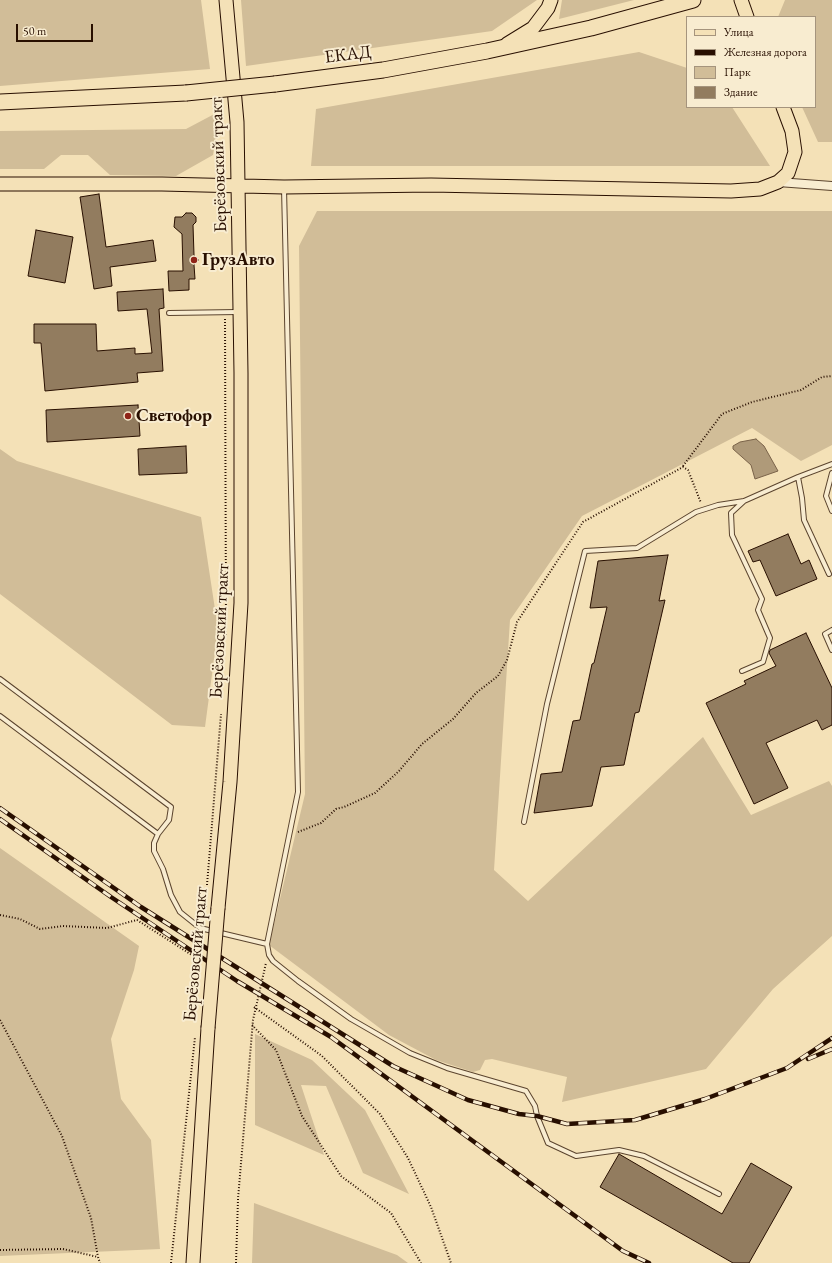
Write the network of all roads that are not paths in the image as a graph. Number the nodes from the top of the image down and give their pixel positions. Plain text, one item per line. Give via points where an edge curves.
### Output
1 (226, 0) edge
2 (551, 0) edge
3 (693, 0) edge
4 (741, 0) edge
5 (748, 16) edge
6 (487, 51) junction
7 (5, 100) edge
8 (782, 108) edge
9 (778, 182) junction
10 (0, 184) edge
11 (238, 186) junction
12 (832, 186) edge
13 (284, 188) junction
14 (240, 312) junction
15 (169, 313) dead end
16 (832, 464) edge
17 (832, 473) edge
18 (798, 477) junction
19 (744, 501) junction
20 (832, 510) edge
21 (828, 574) dead end
22 (832, 630) edge
23 (832, 650) edge
24 (742, 671) dead end
25 (0, 678) edge
26 (0, 716) edge
27 (524, 822) dead end
28 (158, 834) junction
29 (267, 944) junction
30 (719, 1194) dead end
31 (193, 1263) edge

1 - 11 main road, Берёзовский тракт via 237,122
2 - 6 main road via 533,28 512,42
3 - 6 highway, ЕКАД via 591,28
4 - 5 main road
6 - 7 highway, ЕКАД, bridge via 383,70 275,84 186,93
8 - 9 main road via 792,131 795,152 788,172
9 - 12 street
9 - 13 main road via 760,189 731,191 431,185
10 - 11 main road
11 - 13 main road
11 - 14 main road, Берёзовский тракт
13 - 29 lane via 298,792
14 - 15 lane
14 - 31 main road, Берёзовский тракт, bridge via 241,603 230,782 208,1028
16 - 18 lane
17 - 20 lane via 826,496
18 - 19 lane
18 - 21 lane via 804,520
19 - 24 lane via 731,513 732,535 762,599 758,610 770,638 763,662
19 - 27 lane via 696,512 637,548 585,551 547,704
22 - 23 lane via 824,634
25 - 28 lane via 171,807 169,820
26 - 28 lane
28 - 29 lane via 154,850 180,912 200,928
29 - 30 lane via 273,961 351,1019 410,1052 447,1068 526,1090 536,1106 537,1116 548,1143 576,1156 619,1150 644,1156

